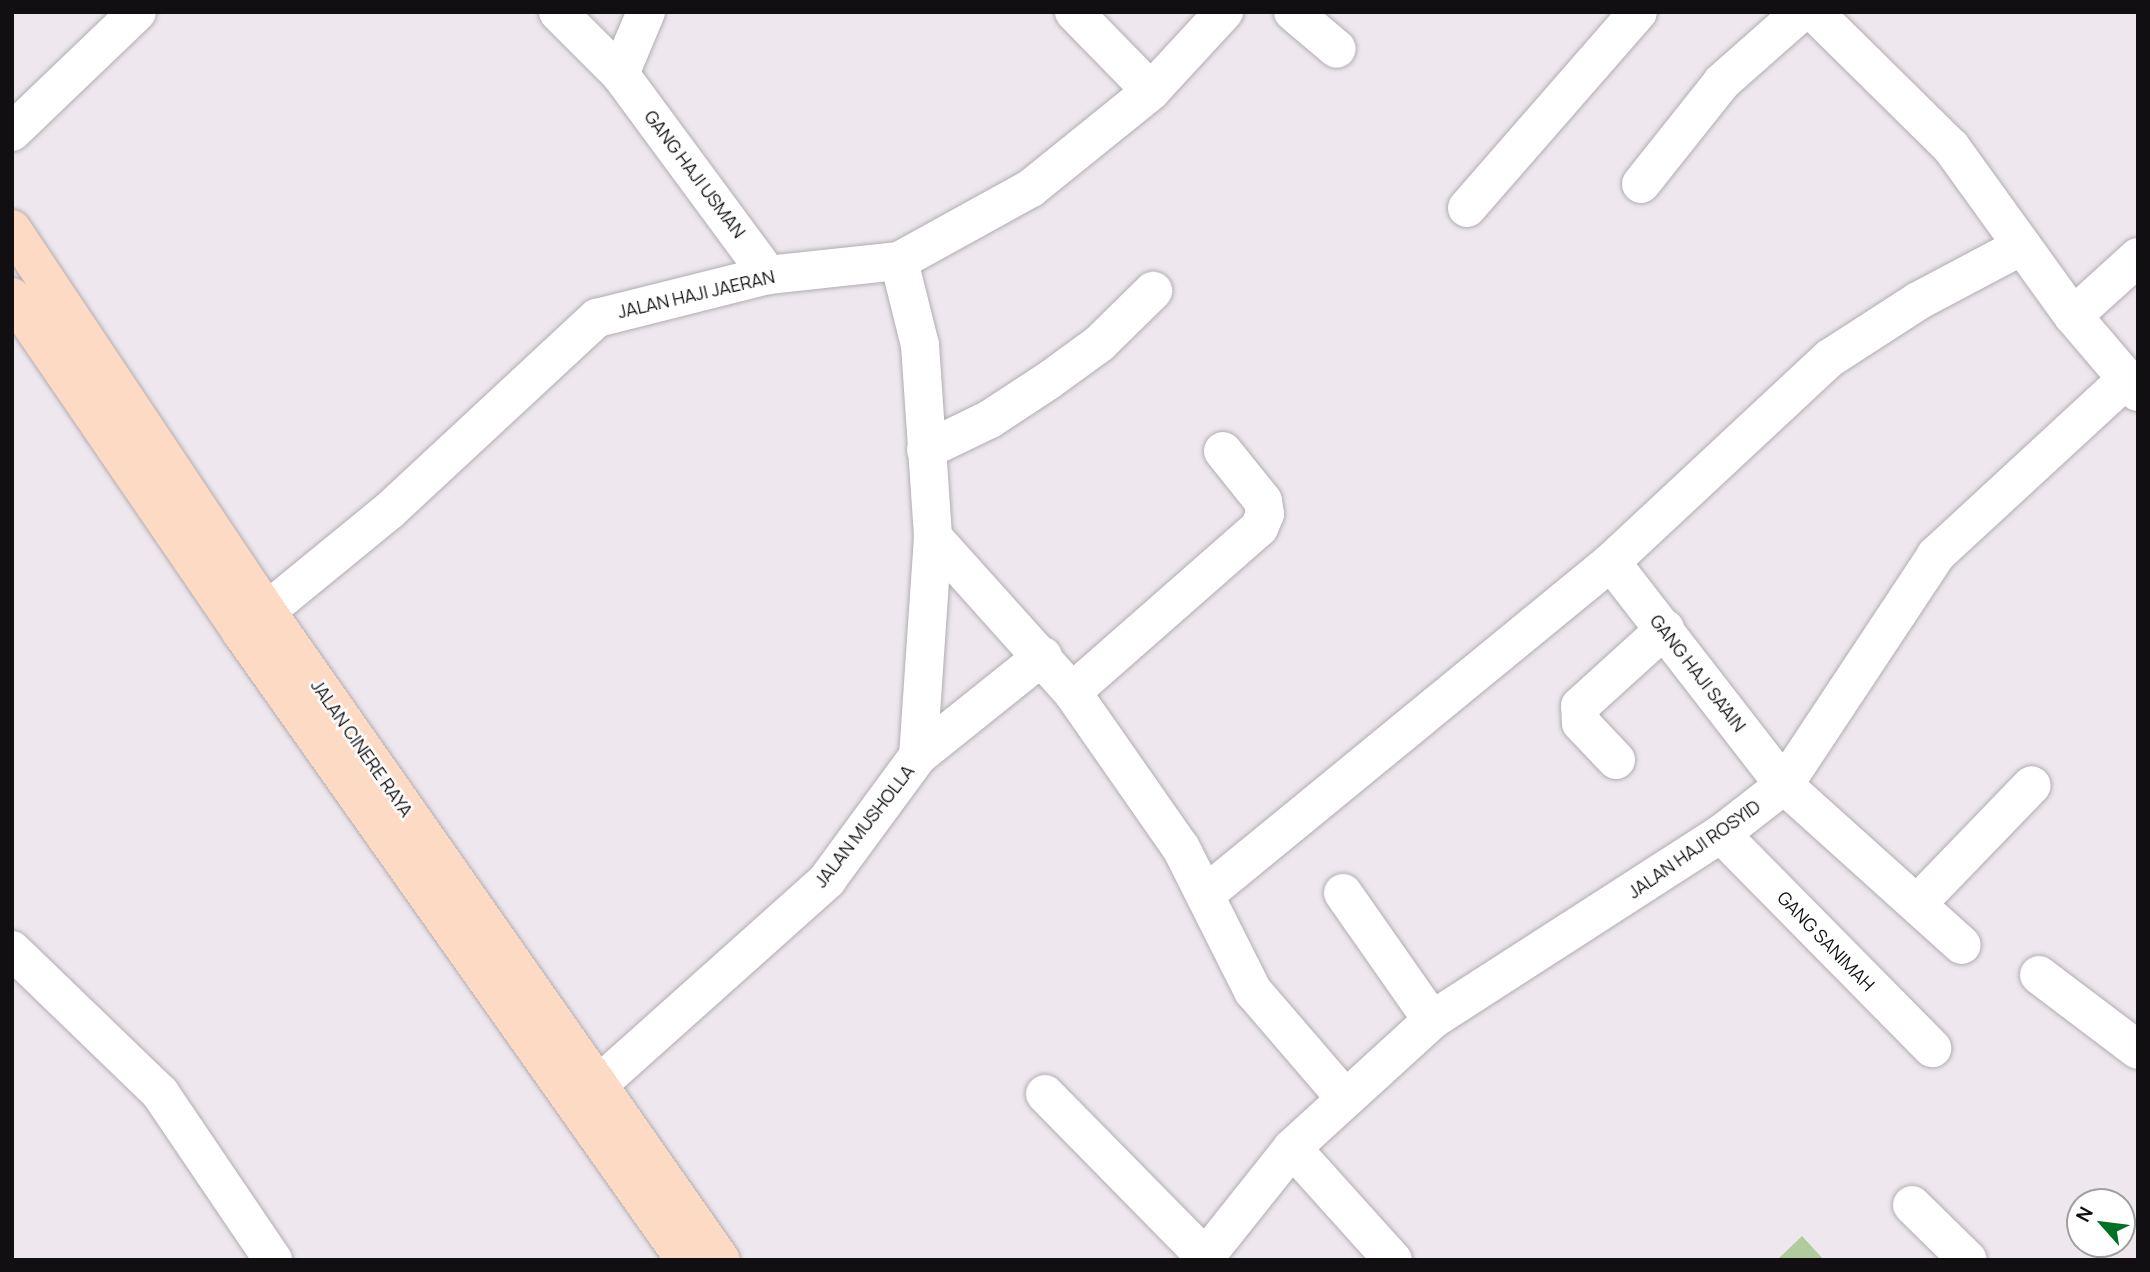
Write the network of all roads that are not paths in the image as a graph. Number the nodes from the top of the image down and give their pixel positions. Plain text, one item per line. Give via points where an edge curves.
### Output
1 (138, 12) edge
2 (558, 12) edge
3 (646, 12) edge
4 (1074, 12) edge
5 (1224, 12) edge
6 (1293, 12) edge
7 (1638, 12) edge
8 (1801, 12) edge
9 (1814, 12) edge
10 (1337, 50) dead end
11 (620, 74) junction
12 (1151, 91) junction
13 (12, 132) edge
14 (1641, 184) dead end
15 (1467, 208) dead end
16 (12, 229) edge
17 (2022, 246) junction
18 (2138, 257) edge
19 (899, 261) junction
20 (768, 275) junction
21 (1153, 291) dead end
22 (12, 297) edge
23 (2073, 316) junction
24 (2132, 386) edge
25 (926, 450) junction
26 (1223, 451) dead end
27 (933, 537) junction
28 (1611, 562) junction
29 (254, 621) junction
30 (1664, 629) junction
31 (1043, 656) junction
32 (1072, 692) junction
33 (918, 756) junction
34 (1616, 760) dead end
35 (1784, 785) junction
36 (2032, 785) dead end
37 (1721, 834) junction
38 (1207, 893) junction
39 (1343, 893) dead end
40 (1917, 904) junction
41 (1962, 945) dead end
42 (14, 956) edge
43 (2039, 975) dead end
44 (1432, 1020) junction
45 (1931, 1048) dead end
46 (2138, 1050) edge
47 (597, 1086) junction
48 (1045, 1094) dead end
49 (1345, 1098) junction
50 (1293, 1148) junction
51 (1912, 1205) dead end
52 (1204, 1258) edge
53 (273, 1260) edge
54 (685, 1260) edge
55 (721, 1260) edge
56 (1393, 1260) edge
57 (1968, 1260) edge

1 - 13 street
2 - 11 street, GANG HAJI USMAN
3 - 11 street
4 - 12 street
5 - 12 street, JALAN HAJI JAERAN
6 - 10 street
7 - 15 street
8 - 14 street via 1722,82
9 - 17 street via 1951,147
11 - 20 street, GANG HAJI USMAN
12 - 19 street, JALAN HAJI JAERAN via 1031,188
16 - 29 main road, JALAN CINERE RAYA
17 - 23 street
17 - 28 street via 1918,301 1830,358
18 - 23 street
19 - 20 street, JALAN HAJI JAERAN
19 - 25 street via 920,345
20 - 29 street, JALAN HAJI JAERAN via 597,318 389,511
21 - 25 street via 1099,344 1048,381 990,419
22 - 29 main road, JALAN CINERE RAYA
23 - 24 street
24 - 35 street, JALAN HAJI ROSYID via 1936,555
25 - 27 street
26 - 32 street via 1264,501 1259,528
27 - 31 street
27 - 33 street
28 - 30 street, GANG HAJI SA'AIN
28 - 38 street
29 - 47 main road, JALAN CINERE RAYA
29 - 54 main road, JALAN CINERE RAYA
30 - 34 street via 1580,706 1581,723
30 - 35 street, GANG HAJI SA'AIN
31 - 32 street
31 - 33 street, JALAN MUSHOLLA
32 - 38 street
33 - 47 street, JALAN MUSHOLLA via 827,880
35 - 37 street, JALAN HAJI ROSYID
35 - 40 street, GANG HAJI SA'AIN
36 - 40 street
37 - 44 street, JALAN HAJI ROSYID
37 - 45 street, GANG SANIMAH
38 - 49 street via 1233,957 1253,991
39 - 44 street
40 - 41 street, GANG HAJI SA'AIN
42 - 53 street via 160,1093
43 - 46 street
44 - 49 street, JALAN HAJI ROSYID
47 - 55 main road, JALAN CINERE RAYA
48 - 52 street
49 - 50 street, JALAN HAJI ROSYID
50 - 52 street, JALAN HAJI ROSYID
50 - 56 street
51 - 57 street

